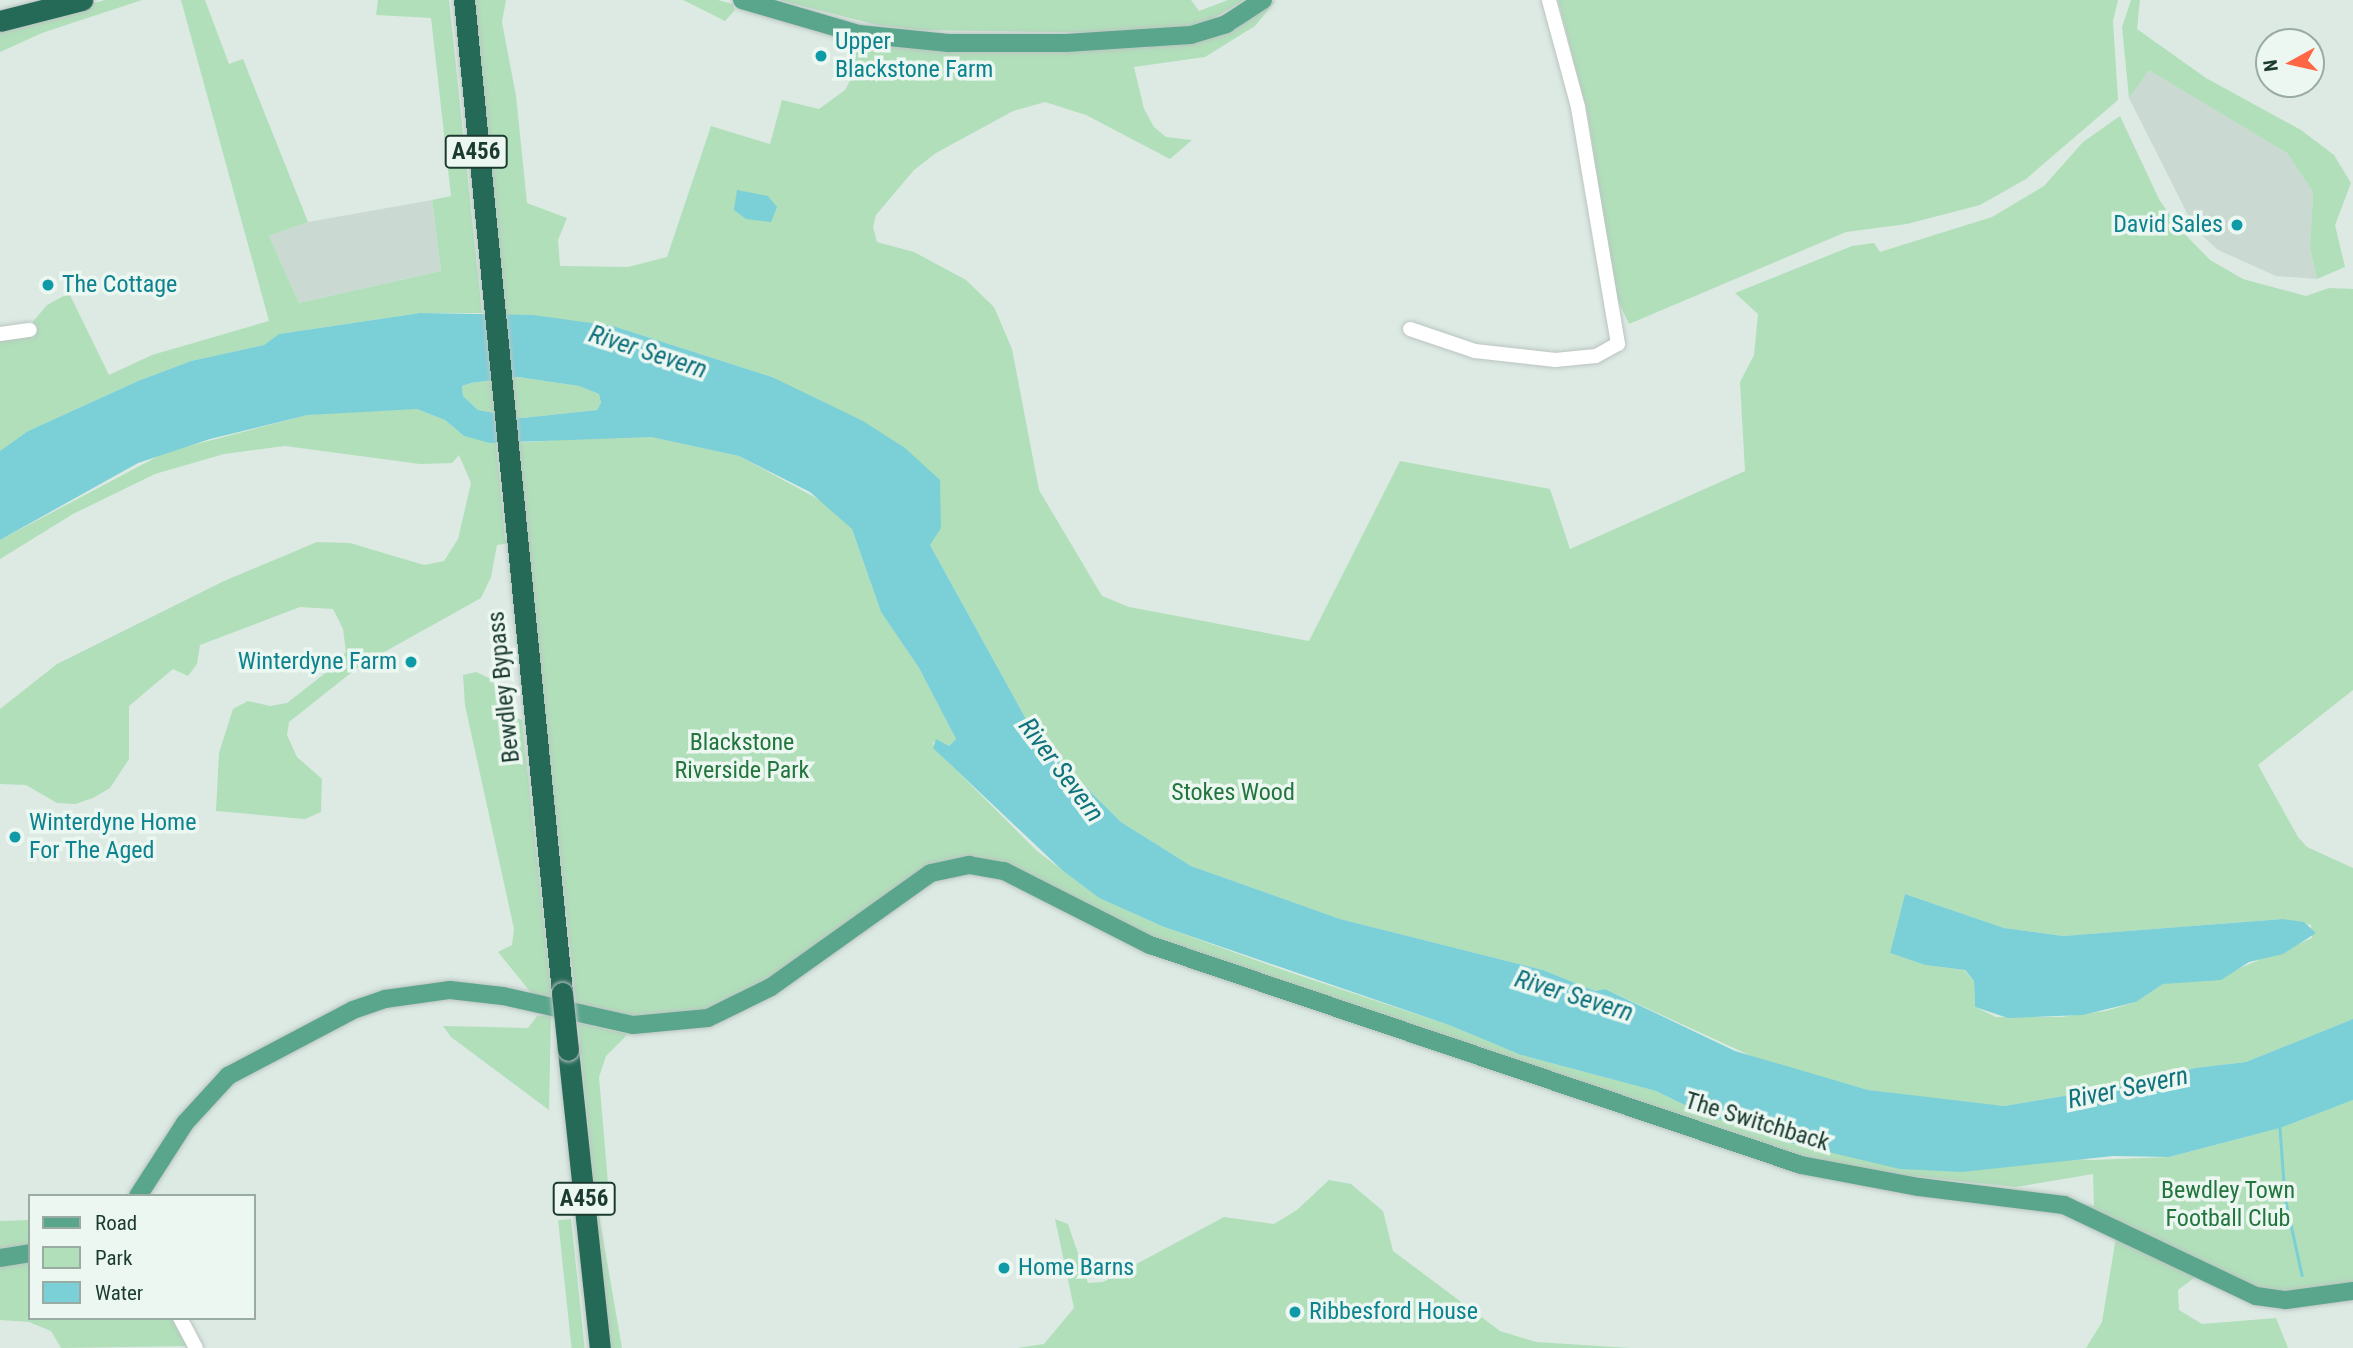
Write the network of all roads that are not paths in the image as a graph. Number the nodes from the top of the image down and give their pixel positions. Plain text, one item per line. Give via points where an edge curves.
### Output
1 (82, 0) edge
2 (742, 0) edge
3 (1262, 0) edge
4 (1549, 0) edge
5 (461, 7) edge
6 (0, 21) edge
7 (1410, 329) dead end
8 (30, 330) dead end
9 (0, 334) edge
10 (139, 1194) edge
11 (28, 1253) edge
12 (0, 1258) edge
13 (2353, 1291) edge
14 (181, 1320) edge
15 (196, 1348) edge
16 (600, 1348) edge

1 - 6 highway
2 - 3 main road via 859,34 949,43 1066,43 1191,35 1226,24
4 - 7 street via 1578,107 1618,344 1596,356 1555,360 1475,351
5 - 16 highway, Bewdley Bypass / A456, bridge
8 - 9 street
10 - 13 main road, The Switchback via 185,1123 228,1076 310,1030 385,999 450,990 503,996 633,1025 708,1018 771,987 931,873 970,864 1004,871 1150,945 1801,1165 1919,1187 2064,1205 2256,1296 2286,1300
11 - 12 main road
14 - 15 street

